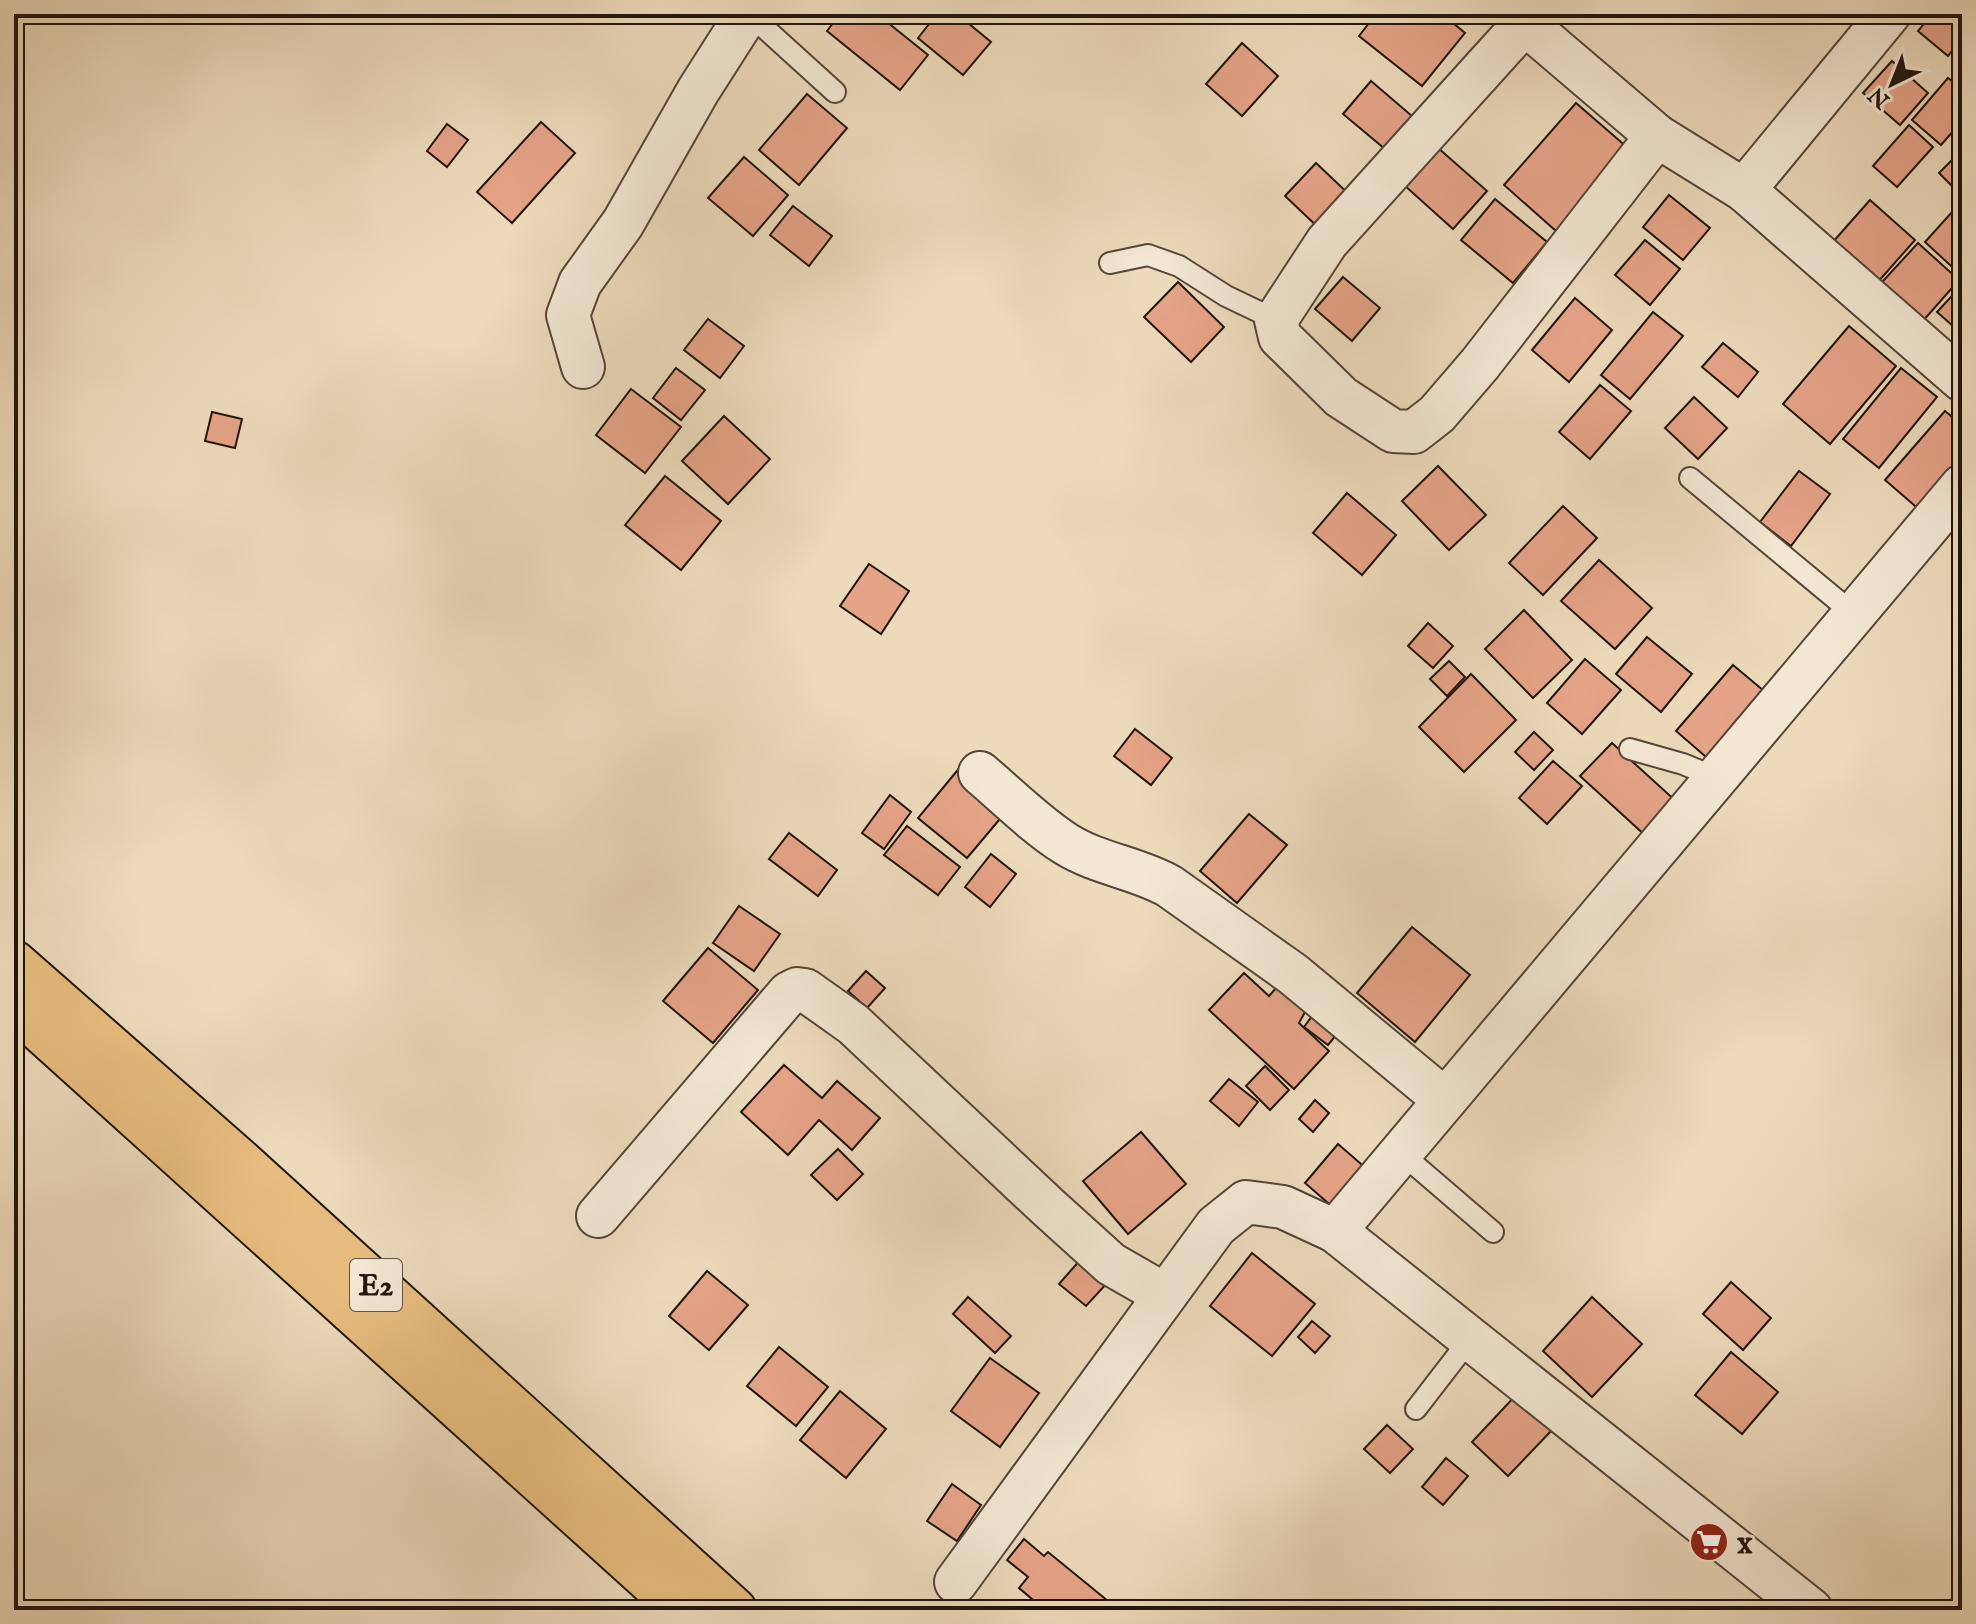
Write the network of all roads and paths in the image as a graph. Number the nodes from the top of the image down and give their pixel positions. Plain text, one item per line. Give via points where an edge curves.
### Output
1 (748, 14) edge
2 (1889, 14) edge
3 (1519, 19) edge
4 (835, 92) dead end
5 (1657, 136) junction
6 (1744, 190) junction
7 (1110, 263) dead end
8 (1276, 320) junction
9 (583, 367) dead end
10 (1962, 380) edge
11 (1690, 478) dead end
12 (1962, 486) edge
13 (1855, 615) junction
14 (1630, 749) dead end
15 (980, 773) dead end
16 (1717, 778) junction
17 (14, 963) edge
18 (14, 1006) edge
19 (1445, 1100) junction
20 (1401, 1153) junction
21 (598, 1216) dead end
22 (1335, 1231) junction
23 (1493, 1232) dead end
24 (1165, 1295) junction
25 (1470, 1339) junction
26 (1416, 1409) dead end
27 (956, 1582) dead end
28 (683, 1610) edge
29 (734, 1610) edge
30 (1811, 1610) edge

1 - 4 lane
1 - 9 street via 623,223 580,283 568,315
2 - 6 street
3 - 5 street
3 - 8 street via 1327,242
5 - 6 street
5 - 8 street via 1480,364 1414,432 1393,431 1341,397 1280,337
6 - 10 street
7 - 8 lane via 1148,255 1179,266
11 - 13 lane
12 - 13 street
13 - 16 street
14 - 16 lane
15 - 19 street via 1066,844 1150,876 1268,956
16 - 19 street
17 - 29 highway, E2
18 - 28 highway, E2
19 - 20 street
20 - 22 street
20 - 23 lane
21 - 24 street via 789,993 805,990 853,1024 1111,1264
22 - 24 street via 1283,1207 1246,1202 1216,1226
22 - 25 street
24 - 27 street
25 - 26 lane
25 - 30 street

